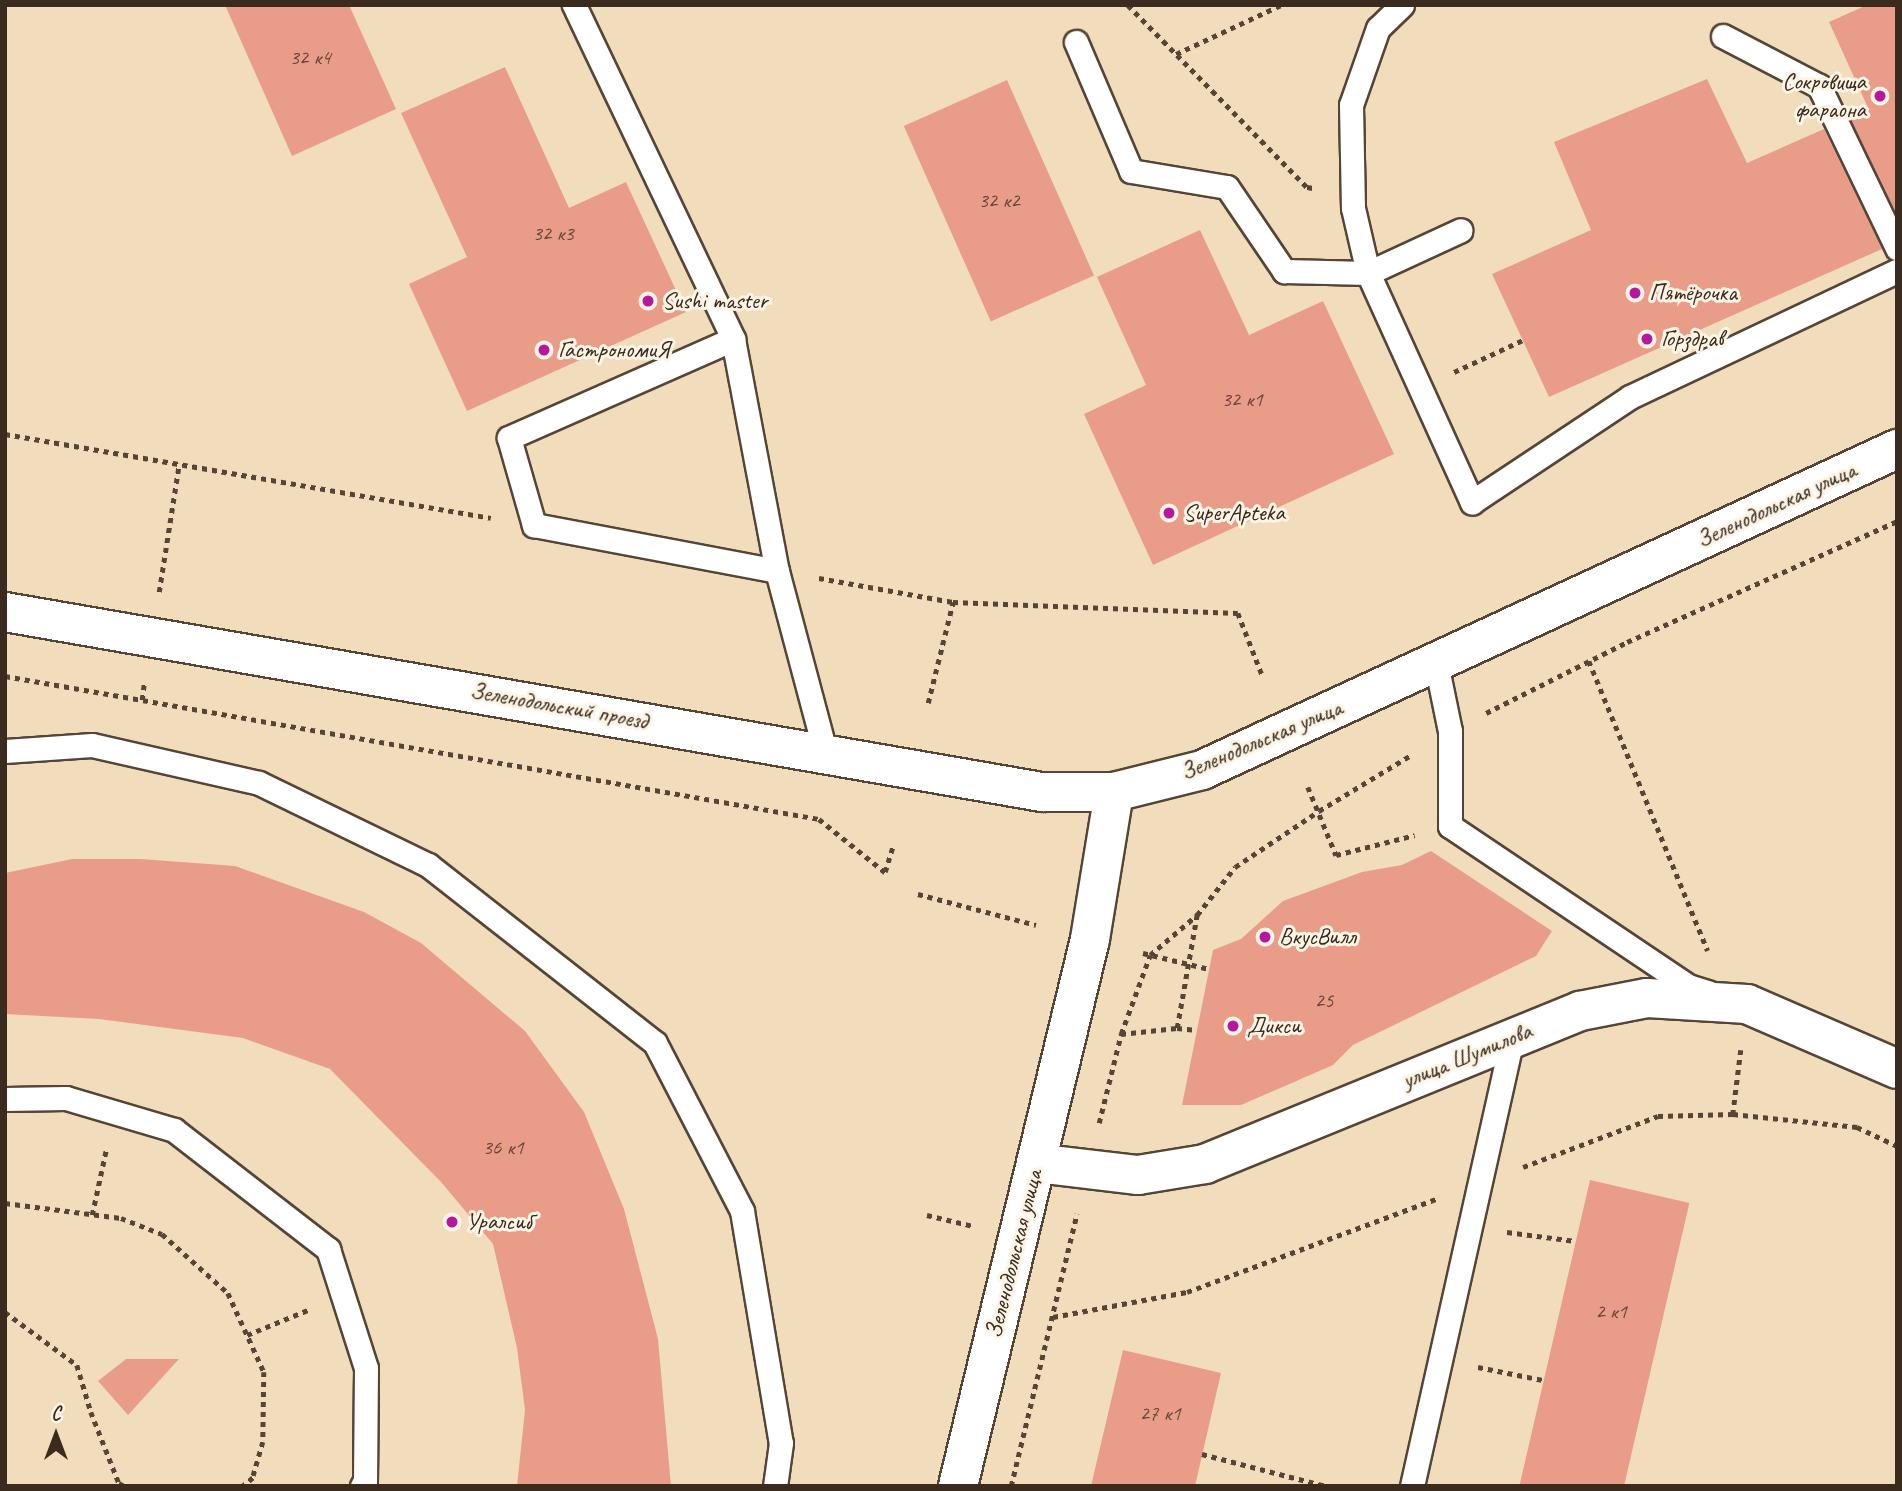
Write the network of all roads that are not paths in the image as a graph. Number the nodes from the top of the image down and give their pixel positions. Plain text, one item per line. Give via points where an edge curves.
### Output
1 (574, 5) edge
2 (1402, 5) edge
3 (1723, 36) dead end
4 (1076, 42) dead end
5 (1461, 230) dead end
6 (1897, 248) edge
7 (1897, 271) edge
8 (1368, 273) junction
9 (733, 339) junction
10 (1897, 449) edge
11 (777, 571) junction
12 (5, 612) edge
13 (1436, 663) junction
14 (5, 751) edge
15 (825, 752) junction
16 (1114, 792) junction
17 (1747, 1004) junction
18 (1512, 1037) junction
19 (1897, 1069) edge
20 (5, 1099) edge
21 (1036, 1163) junction
22 (362, 1486) edge
23 (775, 1486) edge
24 (958, 1486) edge
25 (1412, 1486) edge

1 - 9 lane
2 - 8 lane via 1378,28 1351,105 1353,208
3 - 6 lane via 1819,86
4 - 8 lane via 1131,172 1227,187 1284,271
5 - 8 lane
7 - 8 lane via 1630,397 1472,502
9 - 11 lane
9 - 11 lane via 509,438 534,525
10 - 13 street, Зеленодольская улица
11 - 15 lane
12 - 15 street, Зеленодольский проезд
13 - 16 street, Зеленодольская улица via 1202,770
13 - 17 lane via 1450,731 1450,826 1688,986
14 - 23 lane via 92,745 258,783 428,864 655,1043 742,1211 781,1443
15 - 16 street, Зеленодольский проезд via 1042,792
16 - 21 street, Зеленодольская улица via 1090,939
17 - 18 street, улица Шумилова via 1647,998 1580,1011
17 - 19 street, улица Шумилова
18 - 21 street, улица Шумилова via 1205,1164 1138,1175
18 - 25 lane
20 - 22 lane via 66,1098 174,1130 328,1249 366,1368
21 - 24 street, Зеленодольская улица

